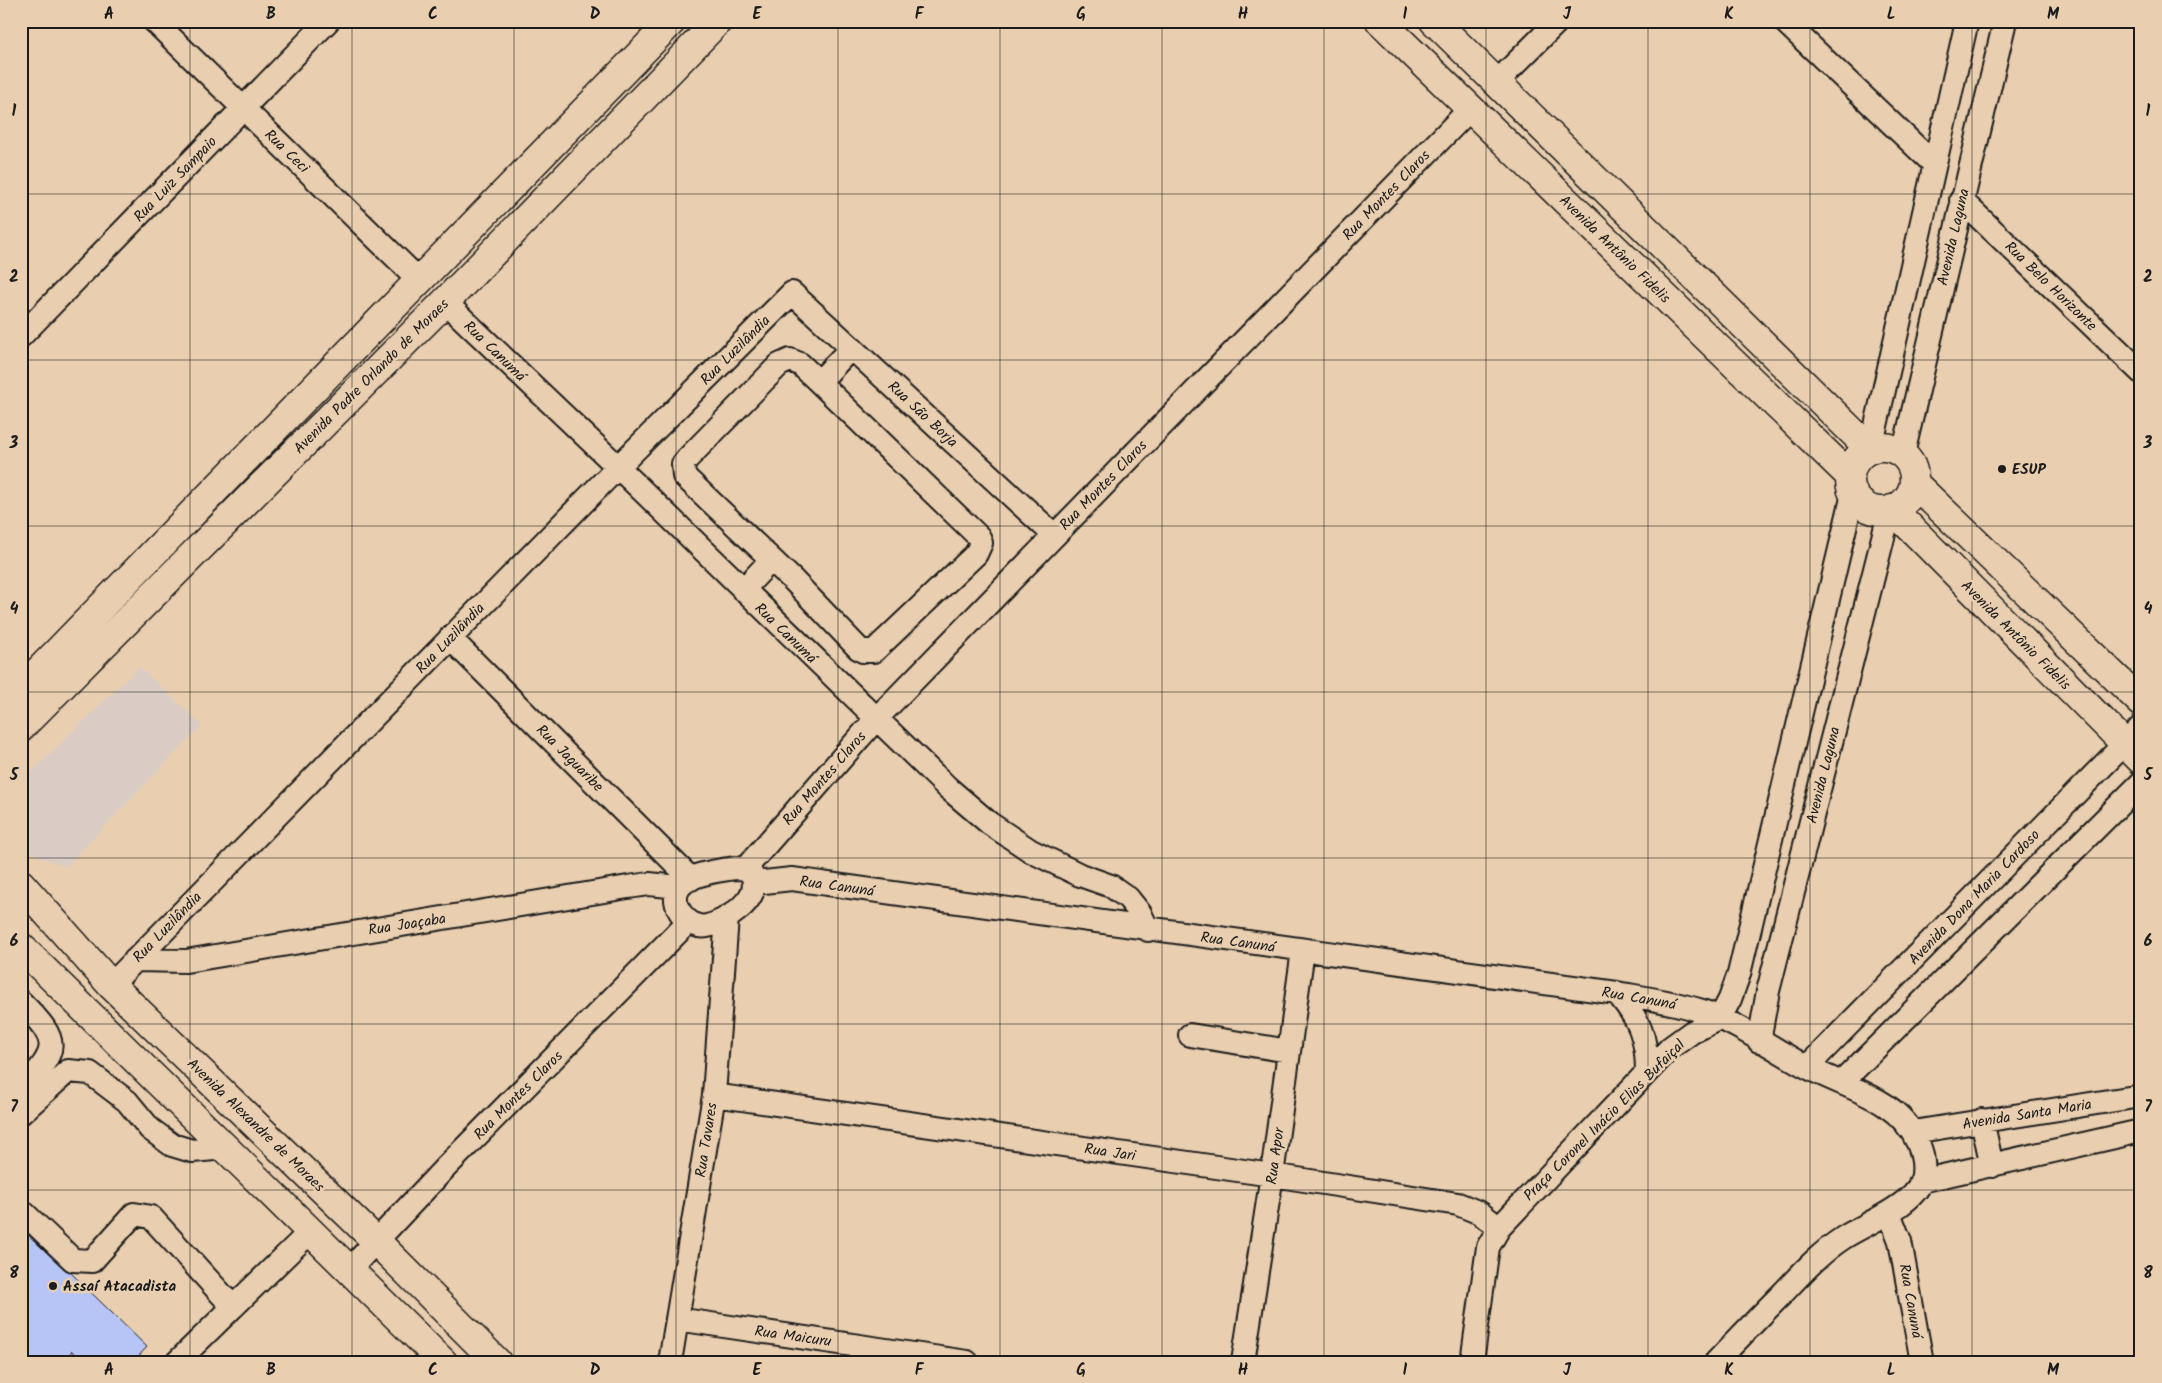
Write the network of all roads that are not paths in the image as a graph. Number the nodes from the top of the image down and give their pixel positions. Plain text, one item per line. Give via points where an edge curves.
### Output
1 (154, 21) edge
2 (328, 21) edge
3 (672, 21) edge
4 (718, 21) edge
5 (1380, 21) edge
6 (1434, 21) edge
7 (1784, 21) edge
8 (1967, 21) edge
9 (2005, 21) edge
10 (1544, 26) edge
11 (1497, 82) junction
12 (243, 108) junction
13 (1470, 109) junction
14 (1934, 164) junction
15 (1961, 200) junction
16 (419, 280) junction
17 (792, 293) joint
18 (445, 302) junction
19 (21, 336) edge
20 (851, 348) junction
21 (2141, 372) edge
22 (819, 382) junction
23 (1870, 448) junction
24 (1902, 454) junction
25 (618, 467) junction
26 (1914, 483) junction
27 (1851, 485) junction
28 (1891, 510) junction
29 (1054, 535) junction
30 (771, 560) junction
31 (743, 590) junction
32 (450, 638) junction
33 (21, 690) edge
34 (2141, 702) edge
35 (875, 720) junction
36 (21, 727) edge
37 (2135, 744) edge
38 (2141, 783) edge
39 (750, 876) junction
40 (685, 883) junction
41 (21, 884) edge
42 (727, 916) junction
43 (688, 922) junction
44 (1148, 930) junction
45 (21, 947) edge
46 (1303, 950) junction
47 (135, 960) junction
48 (111, 985) junction
49 (1617, 993) junction
50 (21, 1002) edge
51 (1720, 1018) junction
52 (1190, 1035) dead end
53 (1759, 1041) junction
54 (1289, 1051) junction
55 (1807, 1068) junction
56 (1647, 1072) junction
57 (1842, 1082) junction
58 (21, 1090) edge
59 (714, 1095) junction
60 (2141, 1096) edge
61 (21, 1113) edge
62 (1982, 1120) junction
63 (2141, 1131) edge
64 (1913, 1132) junction
65 (226, 1148) junction
66 (1992, 1166) junction
67 (1272, 1175) junction
68 (1922, 1181) junction
69 (21, 1210) edge
70 (1889, 1213) junction
71 (1499, 1228) junction
72 (311, 1231) junction
73 (376, 1241) junction
74 (350, 1269) junction
75 (233, 1307) junction
76 (677, 1318) junction
77 (177, 1362) edge
78 (443, 1362) edge
79 (497, 1362) edge
80 (670, 1362) edge
81 (967, 1362) edge
82 (1243, 1362) edge
83 (1472, 1362) edge
84 (1716, 1362) edge
85 (1922, 1362) edge

1 - 12 street, Rua Ceci
2 - 12 street, Rua Luiz Sampaio
3 - 16 main road, Avenida Padre Orlando de Moraes
4 - 18 main road, Avenida Padre Orlando de Moraes
5 - 13 main road, Avenida Antônio Fidelis
6 - 11 main road
7 - 14 street
8 - 14 street
9 - 15 street, Avenida Laguna
10 - 11 street
11 - 23 main road
12 - 16 street, Rua Ceci
12 - 19 street, Rua Luiz Sampaio
13 - 27 main road, Avenida Antônio Fidelis
13 - 29 street, Rua Montes Claros
14 - 23 street
15 - 21 street, Rua Belo Horizonte
15 - 24 street, Avenida Laguna
16 - 33 main road, Avenida Padre Orlando de Moraes
17 - 20 street, Rua São Borja
17 - 25 street, Rua Luzilândia
18 - 25 street, Rua Canumá
18 - 36 main road, Avenida Padre Orlando de Moraes
20 - 22 street
20 - 29 street, Rua São Borja
22 - 30 street via 795,361 784,361 683,464 687,481
22 - 30 street via 976,532 980,549 879,648 868,652 858,648
23 - 24 main road via 1888,447
23 - 27 main road via 1856,459
24 - 26 main road via 1910,462
25 - 31 street, Rua Canumá
25 - 32 street, Rua Luzilândia
26 - 28 main road via 1906,500
26 - 34 main road
27 - 28 main road via 1860,502 1869,508
27 - 51 street via 1739,974
28 - 37 main road, Avenida Antônio Fidelis
28 - 53 street, Avenida Laguna via 1771,982
29 - 35 street, Rua Montes Claros
30 - 31 street
31 - 35 street, Rua Canumá
32 - 40 street, Rua Jaguaribe
32 - 47 street, Rua Luzilândia
35 - 39 street, Rua Montes Claros
35 - 44 street, Rua Canumá via 989,824 1031,851 1111,886 1128,898
37 - 55 street, Avenida Dona Maria Cardoso
38 - 57 street
39 - 40 street via 720,870
39 - 42 street via 753,892
39 - 44 street, Rua Canuná
40 - 43 street via 676,894 678,908
40 - 47 street, Rua Joaçaba via 628,887 186,961
41 - 48 main road, Avenida Alexandre de Moraes
42 - 43 street via 702,927
42 - 59 street, Rua Tavares
43 - 73 street, Rua Montes Claros
44 - 46 street, Rua Canuná
45 - 65 main road
46 - 49 street, Rua Canuná
46 - 54 street, Rua Apor
47 - 48 street, Rua Luzilândia
48 - 73 main road, Avenida Alexandre de Moraes
49 - 51 street, Rua Canuná via 1680,1005
49 - 56 street via 1639,1024 1647,1054
50 - 58 street via 38,1019 50,1038 50,1053 45,1064
51 - 53 street
51 - 56 street, Praça Coronel Inácio Elias Bufaiçal via 1677,1043
52 - 54 street
53 - 55 street
54 - 67 street, Rua Apor
55 - 57 street
56 - 71 street, Praça Coronel Inácio Elias Bufaiçal
57 - 64 street via 1884,1104
59 - 67 street, Rua Jari
59 - 76 street, Rua Tavares
60 - 62 street, Avenida Santa Maria
61 - 65 street via 68,1071 90,1073 127,1101 150,1129 172,1145 192,1151
62 - 64 street, Avenida Santa Maria
62 - 66 street
63 - 66 street
64 - 68 street via 1921,1149
65 - 72 main road
66 - 68 street
67 - 71 street, Rua Jari via 1458,1204 1480,1213
67 - 82 street, Rua Apor
68 - 70 street
69 - 75 street via 73,1260 92,1261 134,1214 151,1217
70 - 84 street via 1844,1238 1814,1260
70 - 85 street, Rua Canuná via 1900,1241
71 - 83 street, Praça Coronel Inácio Elias Bufaiçal via 1488,1247
72 - 74 main road
72 - 75 street
73 - 74 street, Rua Montes Claros
73 - 79 main road, Avenida Alexandre de Moraes
74 - 78 main road
75 - 77 street
76 - 80 street, Rua Tavares
76 - 81 street, Rua Maicuru

